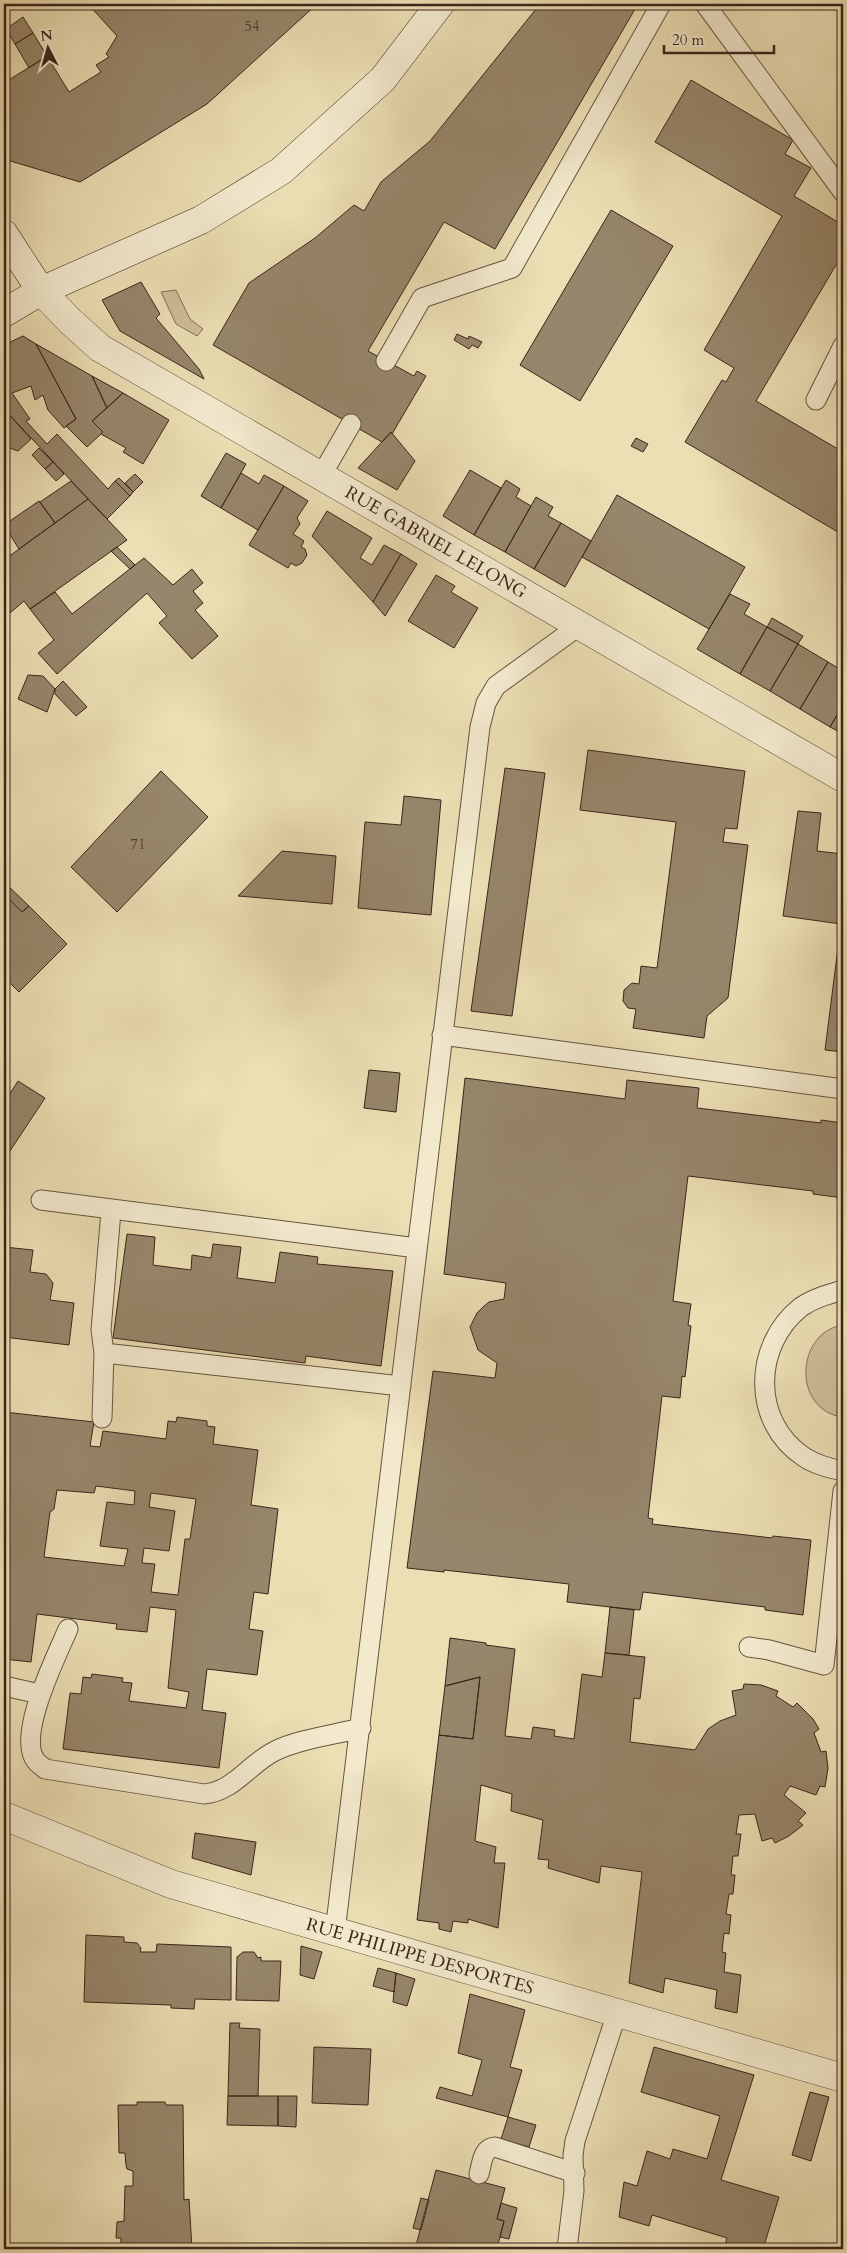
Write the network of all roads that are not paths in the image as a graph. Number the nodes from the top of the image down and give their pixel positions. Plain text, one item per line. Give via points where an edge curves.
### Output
1 (440, 4) edge
2 (661, 4) edge
3 (706, 4) edge
4 (843, 192) edge
5 (4, 234) edge
6 (41, 291) junction
7 (4, 313) edge
8 (843, 346) edge
9 (386, 361) dead end
10 (816, 400) dead end
11 (351, 424) dead end
12 (321, 476) junction
13 (580, 625) junction
14 (843, 778) edge
15 (442, 1035) junction
16 (843, 1089) edge
17 (41, 1200) dead end
18 (111, 1211) junction
19 (417, 1248) junction
20 (843, 1290) edge
21 (104, 1353) junction
22 (401, 1386) junction
23 (102, 1418) dead end
24 (843, 1471) edge
25 (843, 1491) edge
26 (68, 1629) dead end
27 (750, 1647) dead end
28 (4, 1686) edge
29 (40, 1694) junction
30 (361, 1728) junction
31 (4, 1816) edge
32 (335, 1932) junction
33 (617, 2012) junction
34 (843, 2078) edge
35 (575, 2173) junction
36 (478, 2174) dead end
37 (566, 2249) edge

1 - 6 street via 383,80 281,171 201,220
2 - 9 lane via 512,268 422,298
3 - 4 lane
5 - 6 street, RUE GABRIEL LELONG
6 - 7 street
6 - 12 street, RUE GABRIEL LELONG via 100,348
8 - 10 lane
11 - 12 lane
12 - 13 street, RUE GABRIEL LELONG
13 - 14 street, RUE GABRIEL LELONG
13 - 15 lane via 496,686 486,703 480,727
15 - 16 lane
15 - 19 lane
17 - 18 lane
18 - 19 lane
18 - 21 lane via 101,1330
19 - 22 lane
20 - 24 lane via 803,1306 786,1321 774,1339 764,1381 766,1404 787,1442 804,1457
21 - 22 lane
21 - 23 lane
22 - 30 lane
25 - 27 lane via 824,1665
26 - 29 lane
28 - 29 lane
29 - 30 lane via 31,1743 35,1760 45,1769 204,1794 225,1788 286,1746
30 - 32 lane
31 - 32 street, RUE PHILIPPE DESPORTES via 171,1884
32 - 33 street, RUE PHILIPPE DESPORTES
33 - 34 street, RUE PHILIPPE DESPORTES
33 - 35 lane via 576,2141 573,2155
35 - 36 lane via 495,2147 486,2151
35 - 37 lane

